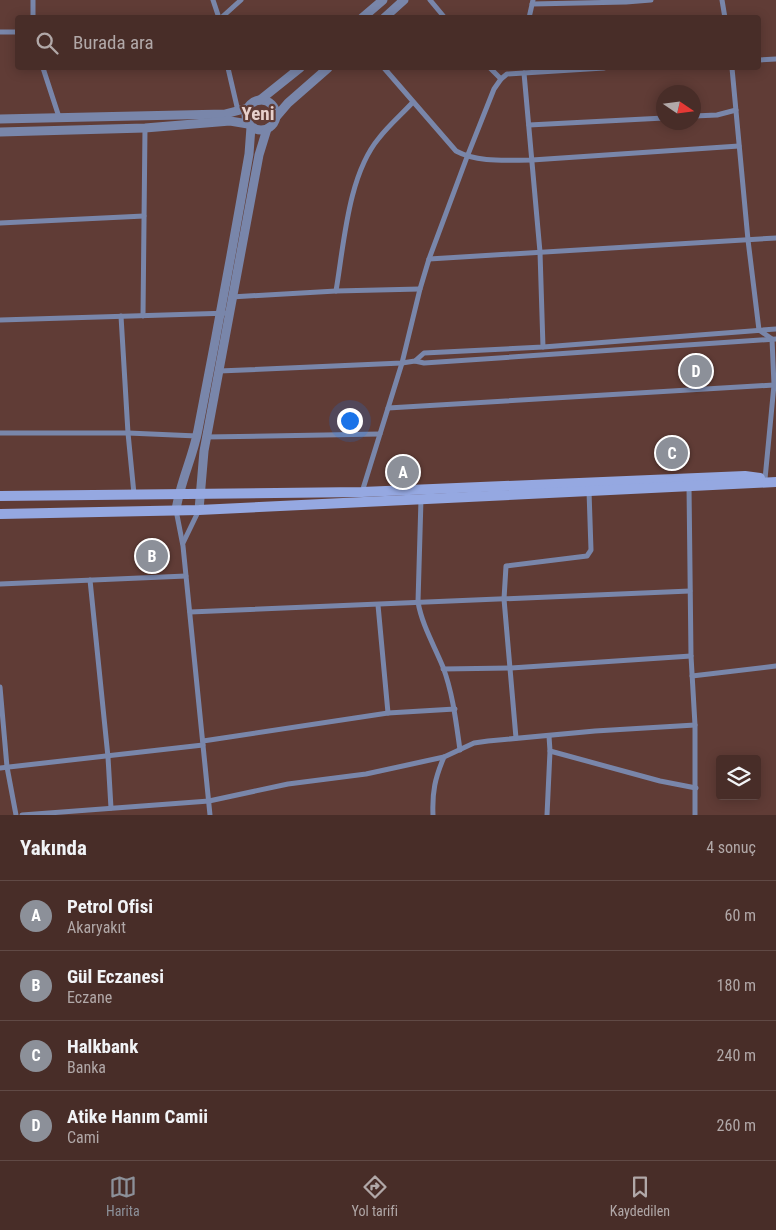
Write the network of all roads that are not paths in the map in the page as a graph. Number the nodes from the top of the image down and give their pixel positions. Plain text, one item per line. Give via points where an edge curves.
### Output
1 (33, 0) edge
2 (213, 0) edge
3 (241, 0) edge
4 (383, 0) edge
5 (404, 0) edge
6 (430, 0) edge
7 (651, 0) edge
8 (722, 0) edge
9 (532, 2) edge
10 (33, 15) edge
11 (219, 15) edge
12 (224, 15) edge
13 (366, 15) edge
14 (387, 15) edge
15 (442, 15) edge
16 (530, 15) edge
17 (724, 15) edge
18 (0, 32) edge
19 (15, 32) edge
20 (776, 59) edge
21 (761, 60) edge
22 (44, 70) edge
23 (228, 70) edge
24 (298, 70) edge
25 (326, 70) edge
26 (386, 70) edge
27 (492, 70) edge
28 (510, 70) edge
29 (564, 70) edge
30 (732, 70) edge
31 (524, 72) junction
32 (507, 74) junction
33 (501, 79) junction
34 (260, 100) junction
35 (414, 102) junction
36 (248, 108) junction
37 (736, 110) junction
38 (238, 111) junction
39 (701, 116) edge
40 (59, 117) junction
41 (276, 117) junction
42 (656, 118) edge
43 (0, 119) edge
44 (529, 125) junction
45 (250, 126) junction
46 (145, 128) junction
47 (267, 129) junction
48 (0, 132) edge
49 (739, 146) junction
50 (467, 156) junction
51 (532, 160) junction
52 (144, 216) junction
53 (0, 223) edge
54 (776, 238) edge
55 (748, 240) junction
56 (540, 252) junction
57 (429, 260) junction
58 (420, 289) junction
59 (336, 291) junction
60 (228, 297) junction
61 (225, 313) junction
62 (121, 316) junction
63 (144, 316) junction
64 (0, 320) edge
65 (776, 329) edge
66 (759, 330) junction
67 (774, 339) edge
68 (543, 347) junction
69 (415, 361) junction
70 (402, 363) junction
71 (219, 371) junction
72 (774, 385) junction
73 (388, 408) junction
74 (0, 433) edge
75 (128, 433) junction
76 (380, 434) junction
77 (197, 436) junction
78 (207, 437) junction
79 (772, 480) edge
80 (688, 482) junction
81 (589, 491) junction
82 (362, 492) junction
83 (134, 494) junction
84 (179, 494) junction
85 (202, 494) junction
86 (0, 496) edge
87 (421, 499) junction
88 (176, 510) junction
89 (199, 510) junction
90 (0, 514) edge
91 (183, 544) junction
92 (186, 576) junction
93 (90, 580) junction
94 (0, 584) edge
95 (690, 591) junction
96 (504, 599) junction
97 (418, 602) junction
98 (378, 605) junction
99 (190, 612) junction
100 (691, 656) junction
101 (776, 666) edge
102 (443, 668) junction
103 (511, 668) junction
104 (692, 676) junction
105 (0, 687) edge
106 (455, 710) junction
107 (388, 713) junction
108 (695, 725) junction
109 (549, 736) junction
110 (516, 738) junction
111 (203, 743) junction
112 (460, 750) junction
113 (550, 751) junction
114 (108, 756) junction
115 (444, 757) junction
116 (7, 767) junction
117 (0, 768) edge
118 (696, 788) junction
119 (209, 801) junction
120 (111, 808) junction
121 (16, 815) edge
122 (22, 815) edge
123 (210, 815) edge
124 (433, 815) edge
125 (547, 815) edge
126 (695, 815) edge

1 - 10 street
2 - 11 street
3 - 12 street
4 - 13 street
5 - 14 street
6 - 15 street
7 - 9 street
8 - 17 street
9 - 16 street
18 - 19 street
20 - 21 street
22 - 40 street
23 - 38 street
24 - 34 street
25 - 41 street
26 - 35 street
27 - 33 street
28 - 32 street
29 - 31 street
30 - 37 street
31 - 32 street
31 - 44 street
32 - 33 street
33 - 50 street
34 - 36 street
34 - 41 street via 271,104
35 - 50 street via 456,151
35 - 59 street via 378,138 366,159 352,195
36 - 38 street
36 - 45 street via 246,119
37 - 39 street
37 - 49 street
38 - 40 street via 225,114
40 - 43 street
41 - 47 street
42 - 44 street
44 - 51 street
45 - 46 street via 230,121
45 - 47 street
45 - 60 street via 249,154
46 - 48 street
46 - 52 street
47 - 60 street
49 - 51 street
49 - 55 street
50 - 51 street
50 - 57 street
51 - 56 street
52 - 53 street
52 - 63 street
54 - 55 street
55 - 56 street
55 - 66 street
56 - 57 street
56 - 68 street
57 - 58 street
58 - 59 street
58 - 70 street
59 - 60 street
60 - 61 street
61 - 63 street
61 - 71 street
61 - 77 street
62 - 63 street
62 - 64 street
62 - 75 street
65 - 66 street
66 - 67 street
66 - 68 street
67 - 69 street via 424,363
67 - 72 street
68 - 69 street via 424,354
69 - 70 street
70 - 71 street
70 - 73 street
71 - 78 street
72 - 73 street
72 - 79 street
73 - 76 street
74 - 75 street
75 - 77 street
75 - 83 street
76 - 78 street
76 - 82 street
77 - 78 street
77 - 84 street
78 - 85 street
79 - 80 main road via 745,476
80 - 81 main road
80 - 82 main road
80 - 95 street
81 - 87 main road
81 - 96 street via 591,550 587,556 506,566
82 - 85 main road
83 - 84 main road
83 - 86 main road
84 - 85 main road
84 - 88 street
85 - 89 street
87 - 89 main road
87 - 97 street
88 - 89 main road
88 - 90 main road
88 - 91 street
89 - 91 street
91 - 92 street
92 - 93 street
92 - 99 street
93 - 94 street
93 - 114 street
95 - 96 street
95 - 100 street
96 - 97 street
96 - 103 street
97 - 98 street
97 - 102 street via 421,617
98 - 99 street
98 - 107 street
99 - 111 street
100 - 103 street
100 - 104 street
101 - 104 street
102 - 103 street
102 - 106 street
103 - 110 street
104 - 108 street
105 - 116 street
106 - 107 street
106 - 112 street
107 - 111 street
108 - 109 street
108 - 118 street
109 - 110 street
109 - 113 street
110 - 112 street via 474,743
111 - 114 street
111 - 119 street
112 - 115 street
113 - 118 street
113 - 125 street
114 - 116 street
114 - 120 street
115 - 119 street
115 - 124 street via 435,777
116 - 117 street
116 - 121 street
118 - 126 street
119 - 120 street
119 - 123 street
120 - 122 street

